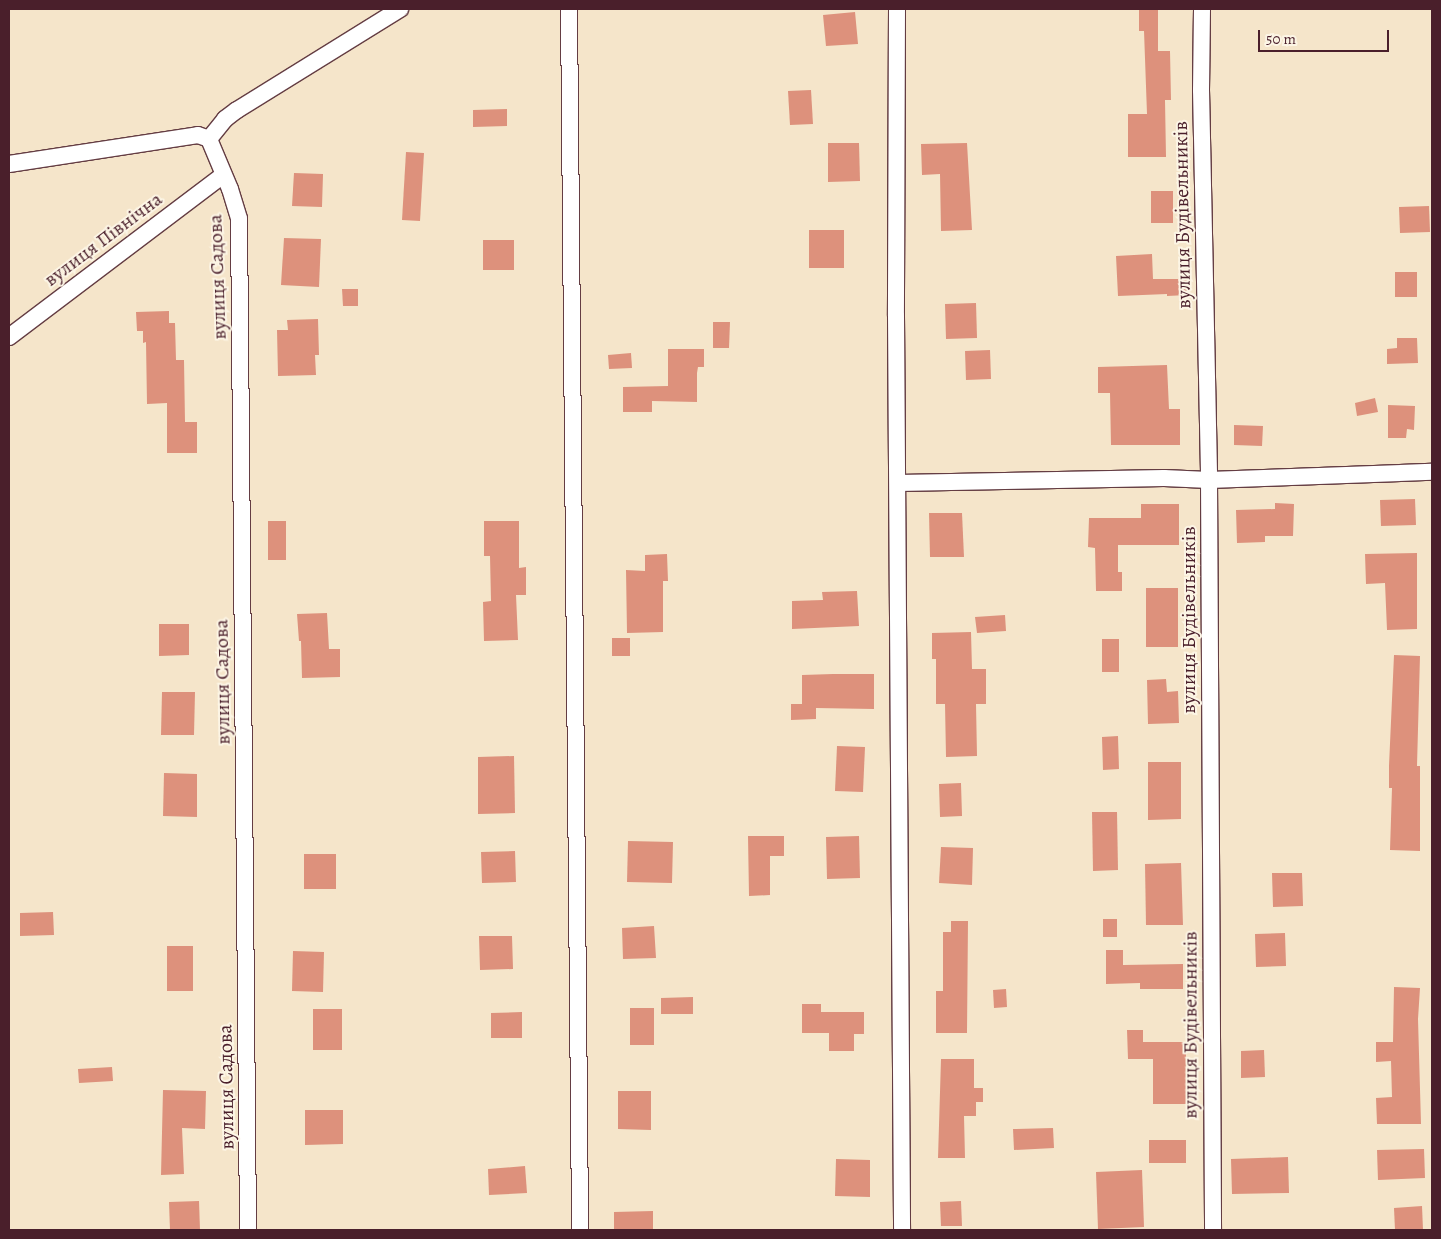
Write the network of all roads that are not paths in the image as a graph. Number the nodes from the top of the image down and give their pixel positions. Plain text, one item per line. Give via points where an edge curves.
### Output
1 (400, 9) edge
2 (569, 9) edge
3 (897, 9) edge
4 (1202, 9) edge
5 (209, 139) junction
6 (9, 164) edge
7 (223, 175) junction
8 (9, 337) edge
9 (1432, 472) edge
10 (1208, 480) junction
11 (898, 483) junction
12 (248, 1230) edge
13 (580, 1230) edge
14 (902, 1230) edge
15 (1214, 1230) edge

1 - 5 street via 237,110
2 - 13 street
3 - 11 street
4 - 10 street, вулиця Будівельників
5 - 6 street via 198,135
5 - 7 street, вулиця Садова
7 - 8 street, вулиця Північна
7 - 12 street, вулиця Садова via 240,219
9 - 10 street
10 - 11 street
10 - 15 street, вулиця Будівельників
11 - 14 street

